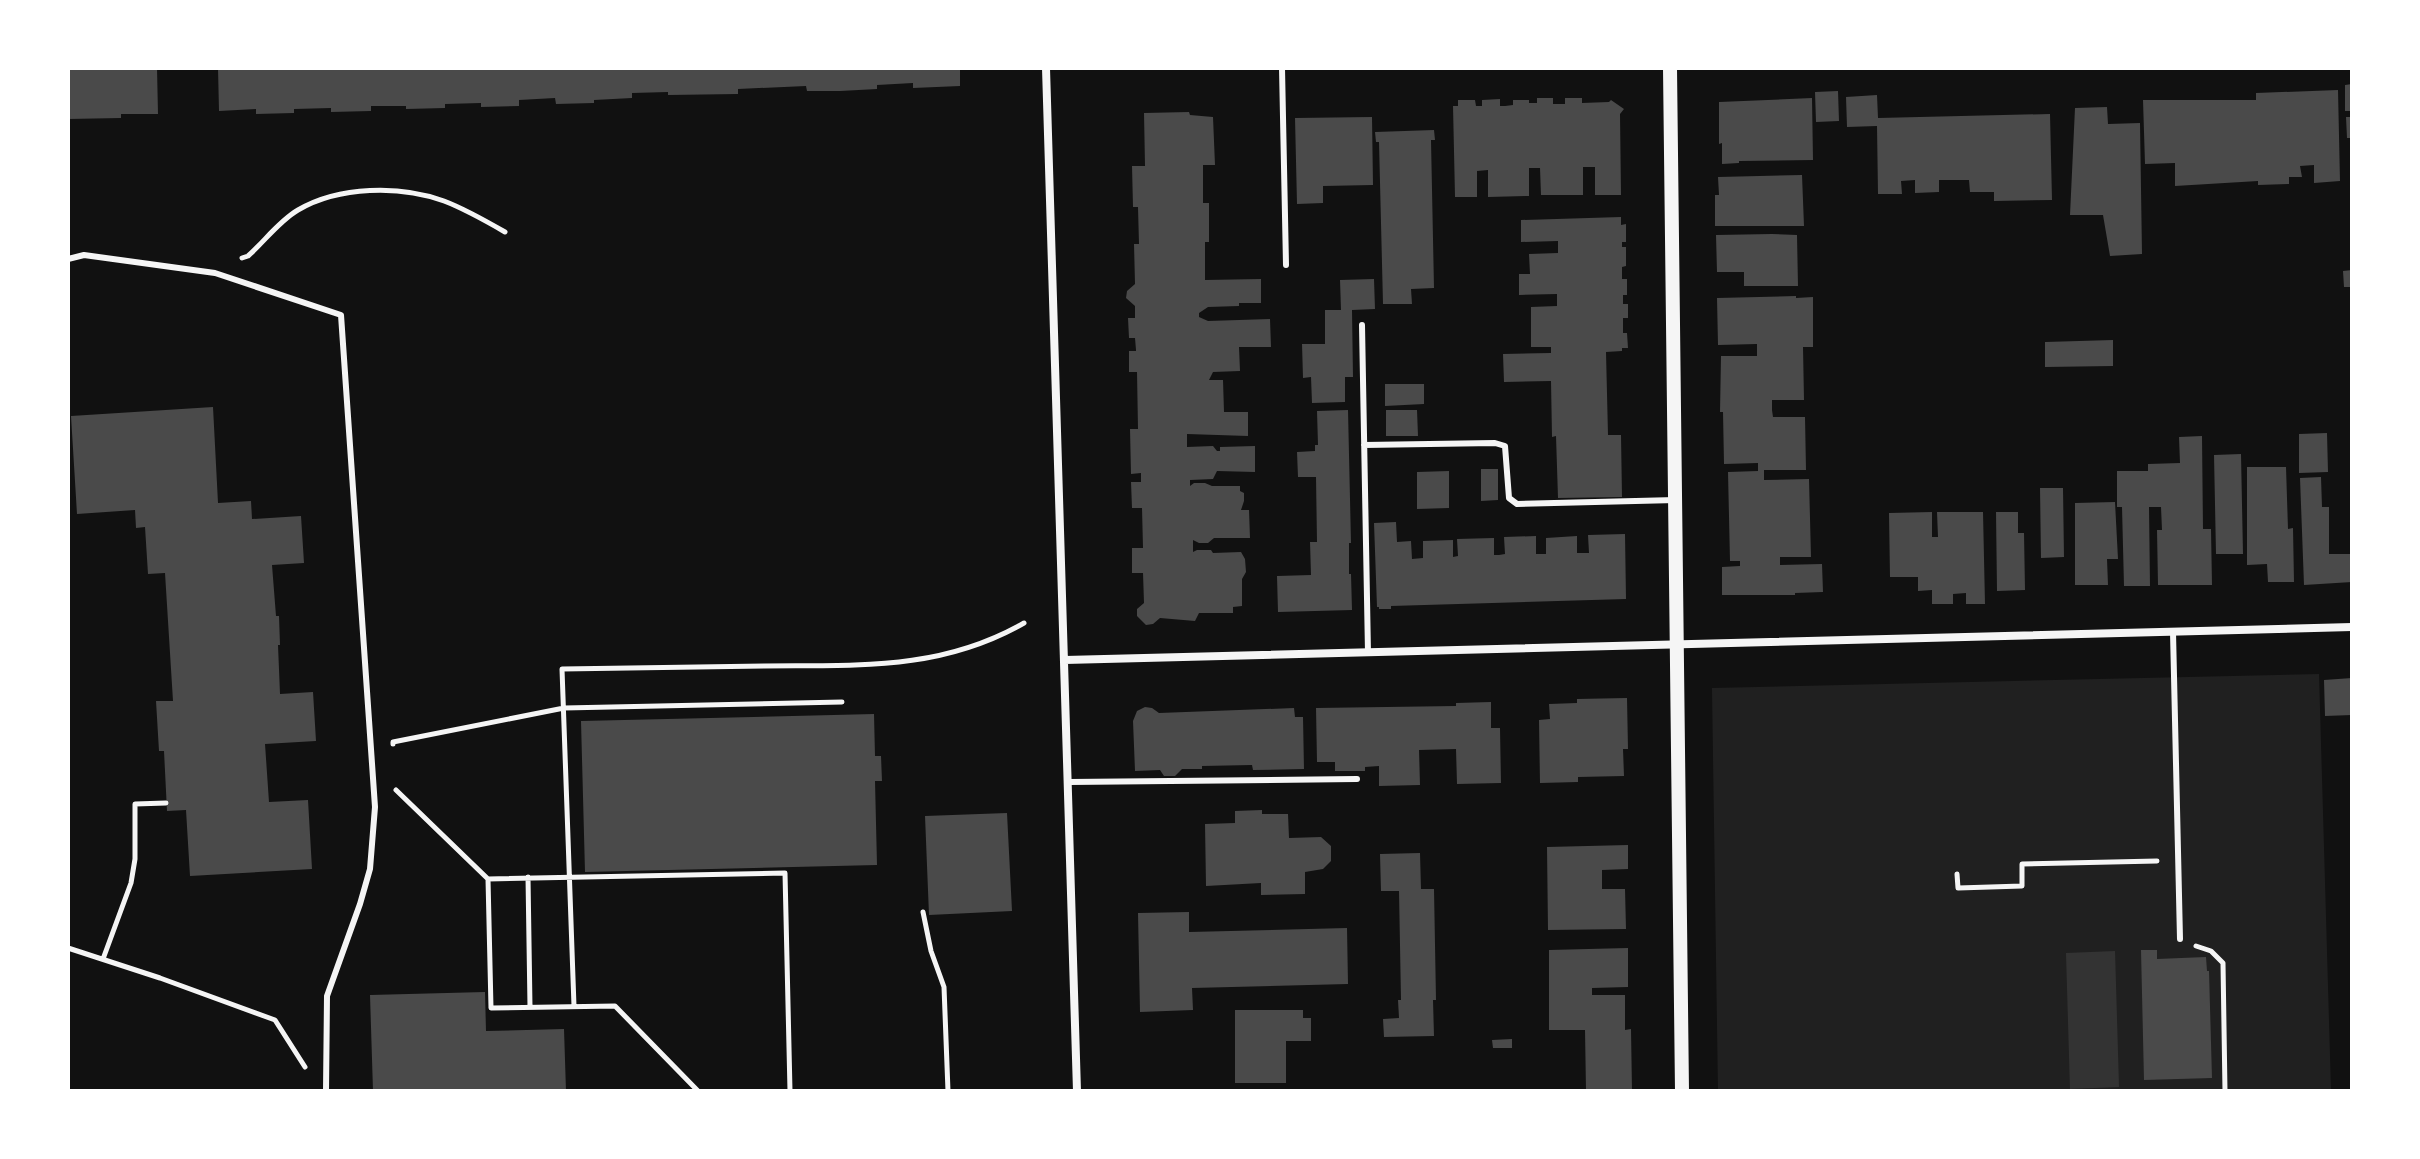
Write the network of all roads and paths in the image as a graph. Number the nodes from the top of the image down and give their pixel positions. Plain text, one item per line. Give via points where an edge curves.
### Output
1 (1046, 68) edge
2 (1282, 68) edge
3 (1670, 68) edge
4 (505, 232) dead end
5 (68, 259) edge
6 (239, 260) dead end
7 (1286, 265) dead end
8 (1362, 325) dead end
9 (1364, 445) junction
10 (1676, 500) junction
11 (1024, 623) dead end
12 (2352, 627) edge
13 (2173, 632) junction
14 (1677, 644) junction
15 (1368, 653) junction
16 (1065, 660) junction
17 (842, 702) dead end
18 (564, 708) junction
19 (393, 742) dead end
20 (1357, 779) dead end
21 (1069, 782) junction
22 (396, 792) dead end
23 (166, 803) dead end
24 (2152, 861) dead end
25 (1957, 874) dead end
26 (528, 877) junction
27 (568, 877) junction
28 (488, 879) junction
29 (923, 912) dead end
30 (2180, 939) joint
31 (68, 948) edge
32 (103, 959) junction
33 (574, 1006) junction
34 (530, 1007) junction
35 (310, 1075) dead end
36 (326, 1091) edge
37 (698, 1091) edge
38 (790, 1091) edge
39 (948, 1091) edge
40 (1077, 1091) edge
41 (1682, 1091) edge
42 (2225, 1091) edge

1 - 16 street
2 - 7 lane
3 - 10 street
4 - 6 path via 441,200 400,192 344,193 296,211
5 - 36 lane via 84,255 215,273 341,315 375,807 370,869 327,996
8 - 9 lane
9 - 10 lane via 1505,446 1509,498 1517,504
9 - 15 lane
10 - 14 street
11 - 18 path via 926,660 562,669
12 - 13 street
13 - 14 street
13 - 30 lane
14 - 15 street
14 - 41 street
15 - 16 street
16 - 21 street
17 - 18 path
18 - 19 path
18 - 27 path
20 - 21 lane
21 - 40 street
22 - 28 path
23 - 32 path via 135,804 131,883
24 - 25 path via 2022,864 2022,886 1958,888
26 - 27 path
26 - 28 path
26 - 34 path
27 - 33 path
27 - 38 path via 785,873
28 - 34 path via 491,1008
29 - 39 path via 944,987
30 - 42 path via 2211,951 2223,963
31 - 32 path
32 - 35 path via 275,1020
33 - 34 path
33 - 37 path via 615,1006

